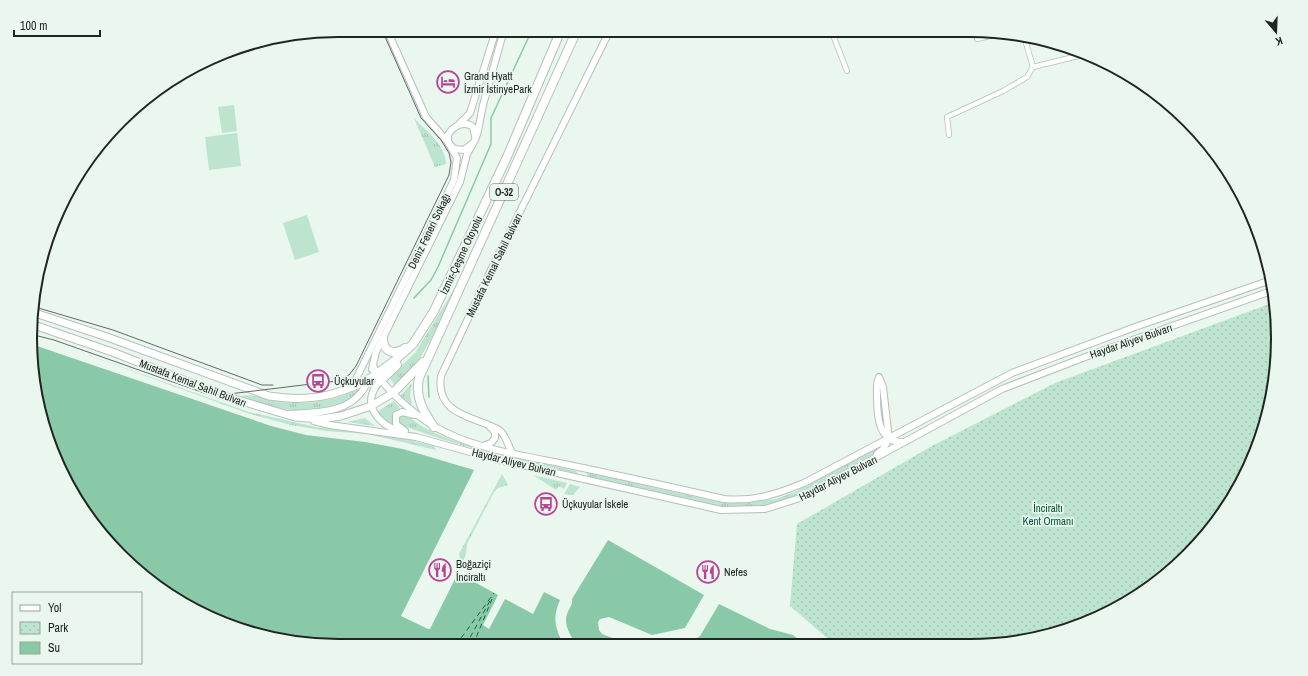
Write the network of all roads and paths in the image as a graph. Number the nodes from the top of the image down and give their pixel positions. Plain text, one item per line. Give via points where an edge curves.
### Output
1 (390, 37) edge
2 (494, 37) edge
3 (502, 37) edge
4 (558, 37) edge
5 (574, 37) edge
6 (607, 37) edge
7 (833, 37) edge
8 (983, 38) edge
9 (977, 39) dead end
10 (1026, 43) edge
11 (1076, 56) edge
12 (1032, 67) junction
13 (847, 71) dead end
14 (458, 125) junction
15 (949, 135) dead end
16 (476, 140) junction
17 (448, 142) junction
18 (1265, 282) edge
19 (1267, 293) edge
20 (1183, 311) junction
21 (38, 314) edge
22 (1186, 322) junction
23 (38, 325) edge
24 (379, 338) junction
25 (413, 344) junction
26 (430, 353) junction
27 (373, 366) junction
28 (378, 378) junction
29 (368, 380) junction
30 (348, 389) junction
31 (393, 393) junction
32 (965, 400) junction
33 (371, 406) junction
34 (969, 408) junction
35 (284, 414) junction
36 (417, 415) junction
37 (307, 419) junction
38 (434, 427) junction
39 (490, 427) junction
40 (416, 438) junction
41 (889, 439) junction
42 (906, 442) junction
43 (485, 446) junction
44 (513, 454) junction
45 (840, 477) junction

1 - 17 main road via 426,117
2 - 14 main road via 470,113
3 - 16 main road, Deniz Feneri Sokağı
4 - 25 highway, İzmir-Çeşme Otoyolu / O-32 via 507,157 434,311
5 - 26 highway, İzmir-Çeşme Otoyolu / O-32
6 - 39 main road, Mustafa Kemal Sahil Bulvarı via 443,369 441,386 450,407
7 - 13 street
8 - 9 street
10 - 12 street
11 - 12 street
12 - 15 street via 1027,77 947,117
14 - 16 main road via 467,124 473,127
14 - 17 main road via 450,131
16 - 17 main road via 469,148 460,150 454,149
16 - 24 main road, Deniz Feneri Sokağı via 467,154 460,182 451,202
17 - 24 main road, Deniz Feneri Sokağı via 457,158 454,180
18 - 20 main road, Haydar Aliyev Bulvarı
19 - 22 main road, Haydar Aliyev Bulvarı
20 - 22 main road
20 - 32 main road, Haydar Aliyev Bulvarı via 1012,373
21 - 30 main road, Mustafa Kemal Sahil Bulvarı via 269,396 310,399
22 - 34 main road, Haydar Aliyev Bulvarı via 1002,389
23 - 35 main road, Mustafa Kemal Sahil Bulvarı via 221,395
24 - 25 highway via 392,352
24 - 27 main road
24 - 30 main road
25 - 28 highway, İzmir-Çeşme Otoyolu via 407,355
26 - 31 highway, Mustafa Kemal Sahil Bulvarı
26 - 38 highway via 419,378 417,393 423,410
27 - 28 main road
27 - 29 main road
28 - 29 highway, Mustafa Kemal Sahil Bulvarı
28 - 31 main road, Haydar Aliyev Bulvarı
28 - 33 main road
29 - 30 main road, Mustafa Kemal Sahil Bulvarı
29 - 35 main road via 358,397 339,408
31 - 33 main road, Mustafa Kemal Sahil Bulvarı
31 - 36 main road, Haydar Aliyev Bulvarı
32 - 34 main road
32 - 41 main road, Haydar Aliyev Bulvarı
33 - 37 main road, Mustafa Kemal Sahil Bulvarı via 341,416
33 - 40 main road via 380,421 387,426
34 - 42 main road, Haydar Aliyev Bulvarı
35 - 37 main road, Mustafa Kemal Sahil Bulvarı
36 - 38 main road, Haydar Aliyev Bulvarı
36 - 40 main road via 400,413 395,419 398,426
37 - 40 main road, Haydar Aliyev Bulvarı
38 - 43 main road, Haydar Aliyev Bulvarı
39 - 43 main road via 496,438
39 - 44 main road, Mustafa Kemal Sahil Bulvarı via 502,432
40 - 45 main road, Haydar Aliyev Bulvarı via 499,460 721,510 753,511 780,506
41 - 41 main road via 883,387 879,377 878,421
41 - 42 main road
41 - 44 main road, Haydar Aliyev Bulvarı via 804,483 781,493 752,500 724,499
41 - 45 main road via 883,449
42 - 45 main road, Haydar Aliyev Bulvarı
43 - 44 main road, Haydar Aliyev Bulvarı

